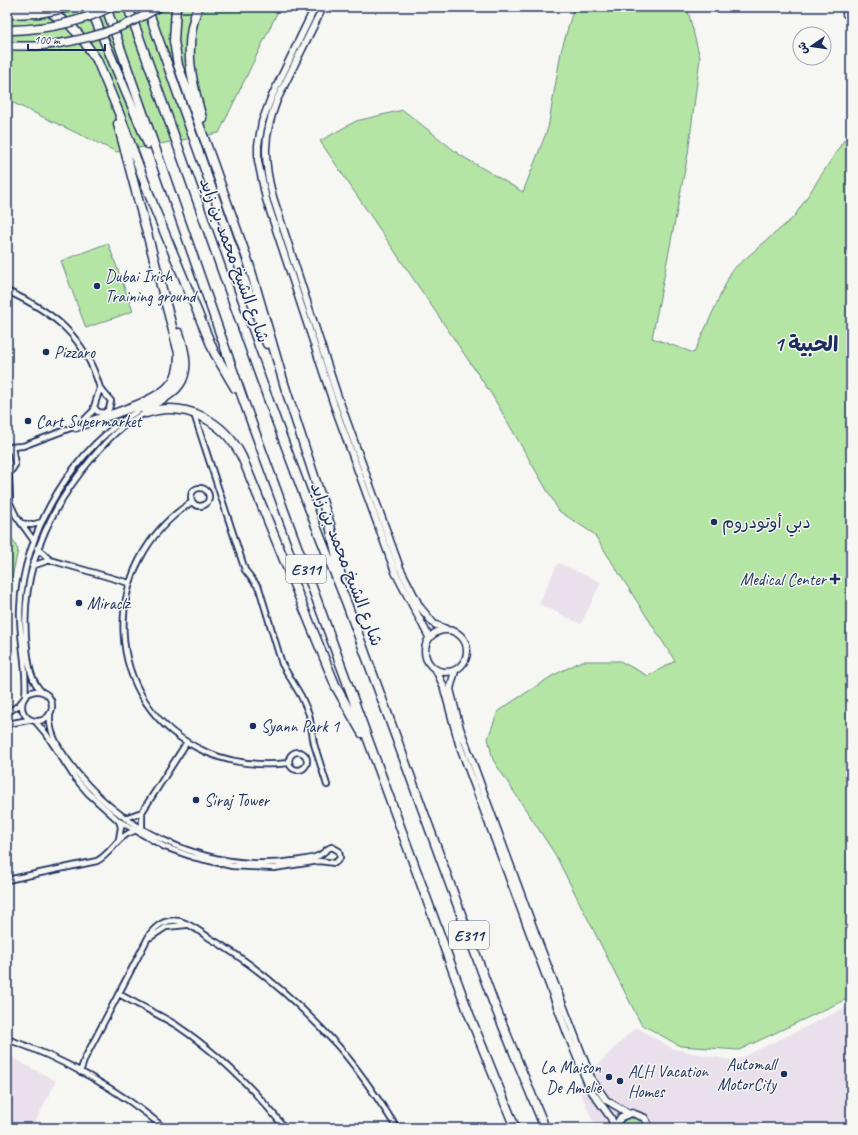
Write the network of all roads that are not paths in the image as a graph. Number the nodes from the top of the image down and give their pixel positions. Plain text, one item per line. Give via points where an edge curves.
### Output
1 (42, 7) edge
2 (70, 7) edge
3 (90, 7) edge
4 (106, 7) edge
5 (110, 7) edge
6 (128, 7) edge
7 (147, 7) edge
8 (159, 7) edge
9 (176, 7) edge
10 (198, 7) edge
11 (314, 7) edge
12 (323, 7) edge
13 (8, 14) edge
14 (9, 29) edge
15 (7, 46) edge
16 (108, 89) junction
17 (167, 186) junction
18 (225, 195) junction
19 (162, 287) junction
20 (7, 291) edge
21 (100, 388) junction
22 (285, 388) junction
23 (244, 402) junction
24 (95, 409) junction
25 (145, 411) junction
26 (194, 414) junction
27 (76, 427) junction
28 (8, 446) edge
29 (8, 476) edge
30 (8, 499) edge
31 (192, 502) junction
32 (42, 522) junction
33 (21, 523) junction
34 (34, 541) junction
35 (37, 548) junction
36 (50, 560) junction
37 (32, 566) junction
38 (129, 583) junction
39 (347, 604) junction
40 (446, 629) junction
41 (429, 637) junction
42 (436, 670) junction
43 (455, 671) junction
44 (41, 691) junction
45 (24, 698) junction
46 (7, 713) edge
47 (50, 715) junction
48 (29, 720) junction
49 (36, 722) junction
50 (7, 724) edge
51 (188, 742) junction
52 (371, 748) junction
53 (289, 763) dead end
54 (327, 785) dead end
55 (142, 812) junction
56 (125, 818) junction
57 (119, 821) junction
58 (142, 829) junction
59 (134, 831) junction
60 (119, 839) junction
61 (7, 880) edge
62 (119, 994) junction
63 (7, 1036) edge
64 (7, 1039) edge
65 (13, 1041) junction
66 (78, 1071) junction
67 (628, 1113) junction
68 (164, 1128) edge
69 (285, 1128) edge
70 (396, 1128) edge
71 (515, 1128) edge
72 (545, 1128) edge
73 (614, 1128) edge
74 (650, 1128) edge

1 - 16 highway via 58,16 80,36 97,60
2 - 13 highway, bridge via 39,13
3 - 17 highway
4 - 17 highway, E311
5 - 14 highway, bridge via 91,16 60,25
6 - 39 highway, شارع الشيخ محمد بن زايد / E311 via 267,396
7 - 22 highway via 255,312
8 - 15 main road, bridge via 126,25 74,42
9 - 18 highway via 174,41 178,65
10 - 18 highway via 190,35 190,72
11 - 41 street via 264,115 258,145 260,172 266,199 343,432 395,572
12 - 40 street via 271,116 265,145 266,171 335,388 400,568 420,607 434,624
16 - 19 highway
16 - 23 highway via 214,352
17 - 23 highway, E311
18 - 22 highway via 253,275
19 - 25 highway via 184,347 186,366 180,385
19 - 27 highway via 179,354 175,378 158,396
20 - 21 street via 42,309 69,331 88,358
21 - 24 street via 94,404
21 - 24 street via 109,398 110,407 104,413
22 - 39 highway via 333,535
23 - 52 highway, E311
24 - 27 street
25 - 26 highway via 170,409
25 - 32 street via 114,428 75,468 53,499
25 - 35 street via 111,436 83,469 58,502
26 - 52 highway via 220,427 238,448 339,693
26 - 54 street via 245,570 260,588 282,664 309,714 314,744
27 - 28 street via 23,446
28 - 29 street via 15,458 15,465
29 - 30 street
30 - 33 street
31 - 31 street via 191,496 197,488 203,488 208,492 210,498 207,504 197,506
31 - 38 street via 168,520 155,534 144,549
32 - 33 street via 32,525
32 - 34 street
33 - 34 street
34 - 45 street via 26,565 21,599 21,636 26,684
35 - 36 street
35 - 37 street
36 - 37 street
36 - 38 street
37 - 44 street via 28,584 26,638 30,673
38 - 51 street via 124,609 124,635 132,672 150,707 167,726
39 - 72 highway, شارع الشيخ محمد بن زايد / E311 via 494,1004
40 - 41 street via 438,630
40 - 43 street via 460,635 467,646 464,663
41 - 42 street via 425,655
42 - 43 street
42 - 73 street via 457,740 567,1033 590,1090 611,1118
43 - 67 street via 450,689 460,728 572,1029 598,1091 609,1104
44 - 45 street via 32,692
44 - 47 street via 48,695 52,702
45 - 46 street
45 - 48 street via 22,710
47 - 49 street
47 - 56 street via 53,736 74,769 98,796
48 - 49 street
48 - 50 street
49 - 57 street via 75,778
51 - 53 street via 212,755 247,764
51 - 55 street
52 - 71 highway, E311 via 469,1014
55 - 56 street
55 - 58 street
56 - 58 street
57 - 59 street
57 - 60 street
58 - 59 street via 178,847 226,860 265,863 293,861 318,856 332,847 339,851 340,858 335,863 319,861 285,867 232,866 182,854
59 - 60 street
60 - 61 street via 106,855 97,861
62 - 66 street
62 - 69 street via 177,1026 210,1051 248,1084
62 - 70 street via 146,943 155,933 166,927 192,927 263,973 302,1009 343,1053
63 - 65 street
64 - 65 street
65 - 66 street
66 - 68 street via 124,1098
67 - 73 street via 618,1120
67 - 74 street via 641,1115

